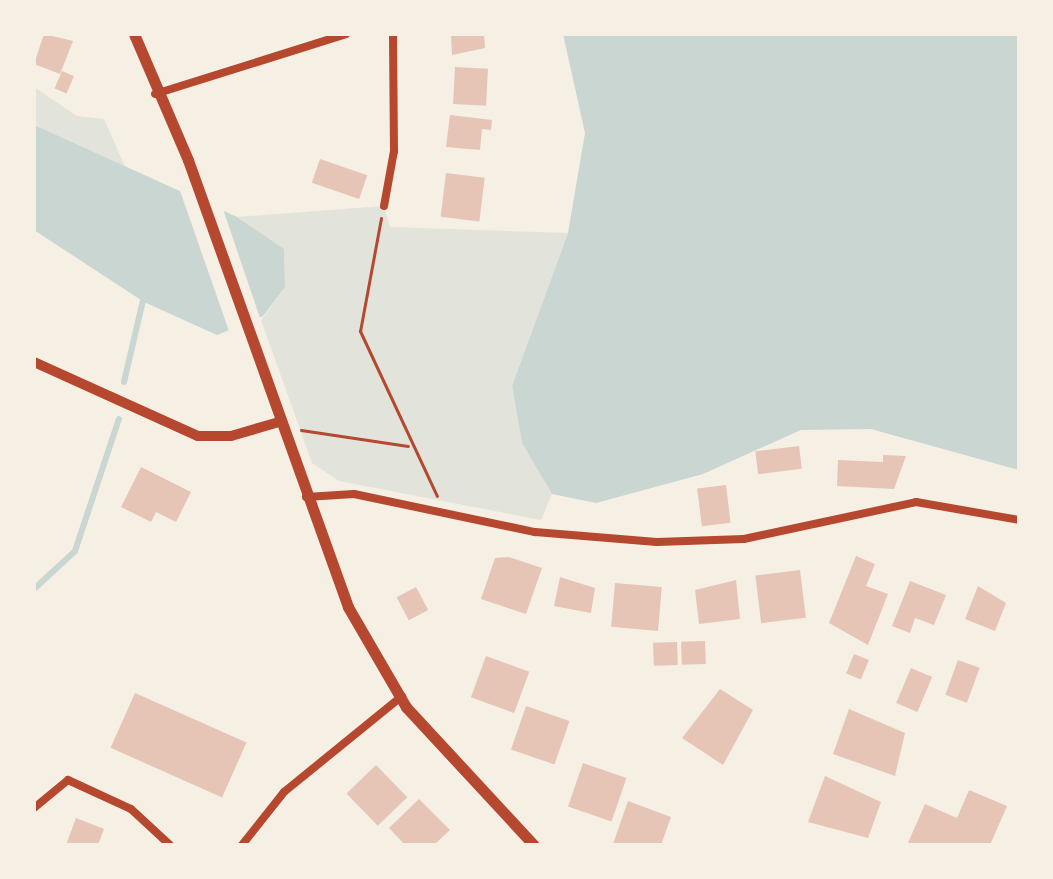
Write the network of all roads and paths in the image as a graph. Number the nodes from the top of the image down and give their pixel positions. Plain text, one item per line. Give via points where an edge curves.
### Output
1 (134, 34) edge
2 (346, 34) edge
3 (393, 34) edge
4 (154, 94) junction
5 (384, 206) joint
6 (34, 362) edge
7 (279, 422) junction
8 (297, 429) dead end
9 (408, 446) junction
10 (306, 497) junction
11 (449, 514) junction
12 (1019, 520) edge
13 (402, 696) junction
14 (34, 808) edge
15 (170, 845) edge
16 (242, 845) edge
17 (534, 845) edge

1 - 4 main road
2 - 4 street
3 - 5 street via 394,151
4 - 7 main road via 188,160
5 - 9 path via 360,331 395,396
6 - 7 street via 198,436 231,436
7 - 10 main road
8 - 9 path
9 - 11 path
10 - 11 street via 336,492
10 - 13 main road via 338,587
11 - 12 street via 535,532 657,542 744,539 916,502
13 - 16 street via 284,792
13 - 17 main road
14 - 15 street via 68,780 131,809

